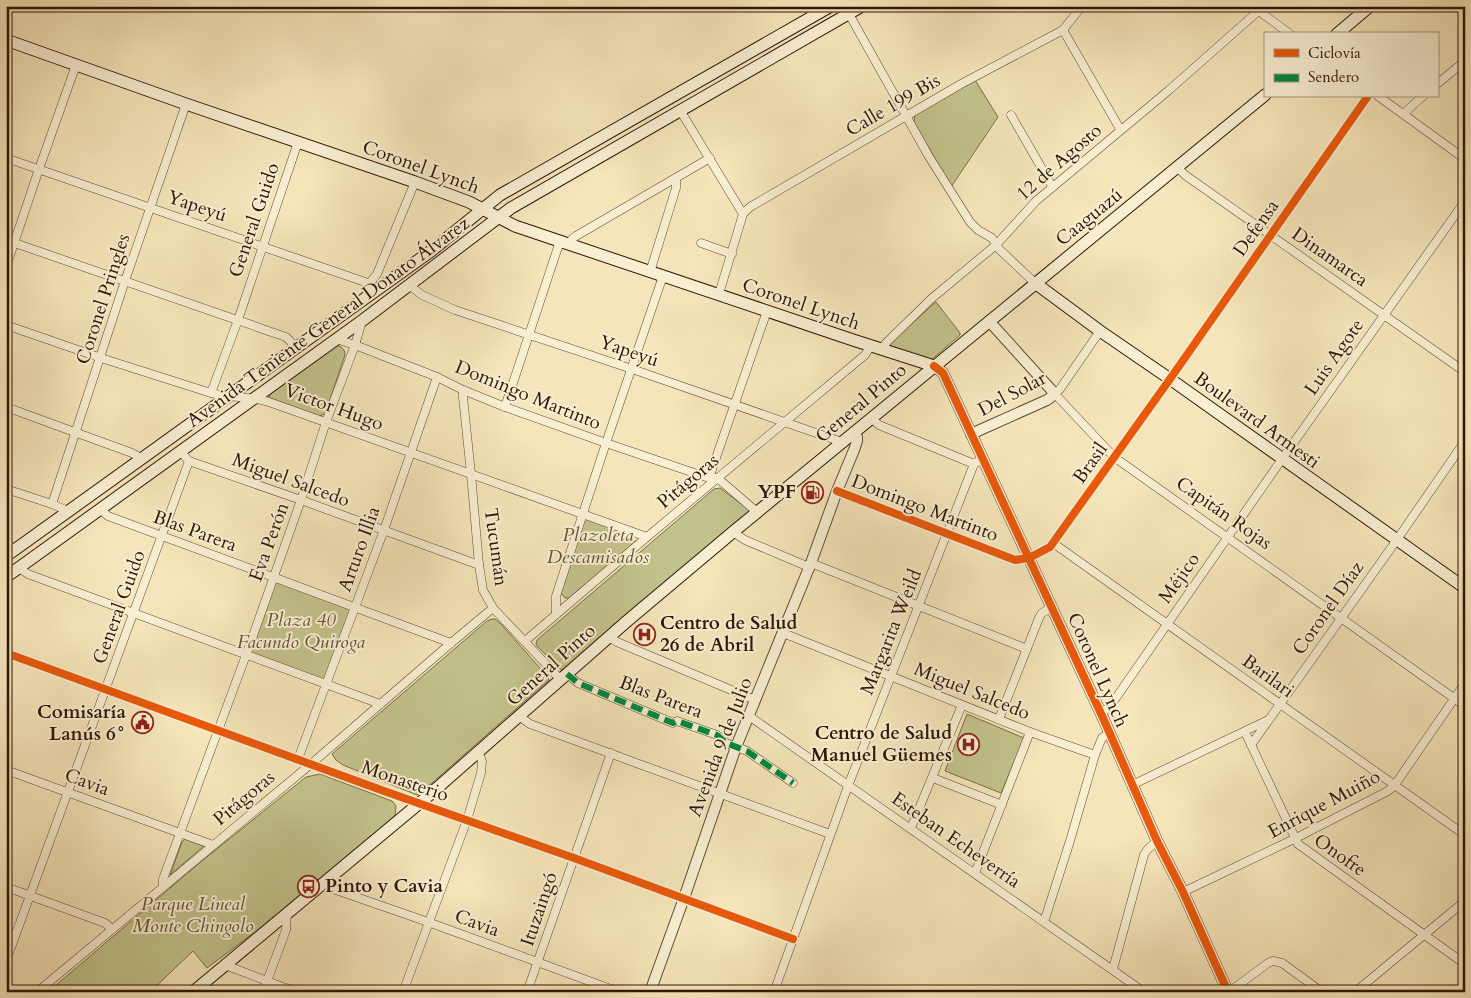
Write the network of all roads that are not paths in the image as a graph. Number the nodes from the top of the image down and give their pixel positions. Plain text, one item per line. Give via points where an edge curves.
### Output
1 (831, 6) edge
2 (862, 6) edge
3 (1082, 6) edge
4 (1370, 6) edge
5 (1258, 8) edge
6 (849, 14) junction
7 (1063, 30) junction
8 (1288, 32) edge
9 (1339, 32) edge
10 (6, 40) edge
11 (1465, 61) edge
12 (76, 65) junction
13 (1438, 83) edge
14 (1264, 95) edge
15 (1367, 98) edge
16 (1381, 98) edge
17 (1421, 98) edge
18 (186, 104) junction
19 (680, 110) junction
20 (1403, 114) junction
21 (906, 115) junction
22 (1012, 116) dead end
23 (1120, 129) junction
24 (298, 142) junction
25 (6, 158) edge
26 (710, 158) junction
27 (1465, 159) edge
28 (1177, 167) junction
29 (39, 169) junction
30 (676, 178) junction
31 (415, 182) junction
32 (1052, 186) junction
33 (1465, 200) edge
34 (151, 208) junction
35 (484, 209) junction
36 (743, 214) junction
37 (498, 217) junction
38 (1271, 235) junction
39 (10, 242) edge
40 (565, 243) junction
41 (701, 244) dead end
42 (996, 245) junction
43 (262, 246) junction
44 (732, 254) junction
45 (6, 267) edge
46 (650, 272) junction
47 (378, 274) junction
48 (663, 276) junction
49 (125, 281) junction
50 (386, 283) junction
51 (1036, 283) junction
52 (410, 285) junction
53 (373, 287) junction
54 (719, 294) junction
55 (767, 311) junction
56 (1384, 315) junction
57 (238, 320) junction
58 (363, 320) junction
59 (989, 321) junction
60 (6, 324) edge
61 (1100, 331) junction
62 (528, 335) junction
63 (336, 339) junction
64 (355, 345) junction
65 (296, 346) junction
66 (876, 347) junction
67 (101, 358) junction
68 (934, 366) junction
69 (632, 369) junction
70 (1465, 372) edge
71 (437, 377) junction
72 (1170, 379) junction
73 (463, 390) junction
74 (211, 393) junction
75 (1055, 394) junction
76 (229, 397) junction
77 (254, 398) junction
78 (734, 404) junction
79 (6, 407) edge
80 (505, 407) junction
81 (871, 418) junction
82 (326, 422) junction
83 (784, 422) junction
84 (76, 432) junction
85 (854, 432) junction
86 (971, 434) junction
87 (1465, 441) edge
88 (842, 442) junction
89 (606, 443) junction
90 (180, 451) junction
91 (411, 452) junction
92 (1114, 456) junction
93 (141, 458) junction
94 (1282, 459) junction
95 (189, 461) junction
96 (978, 461) junction
97 (471, 474) junction
98 (713, 478) junction
99 (6, 489) edge
100 (837, 491) junction
101 (302, 500) junction
102 (52, 504) junction
103 (100, 509) junction
104 (68, 511) junction
105 (757, 512) junction
106 (583, 513) junction
107 (384, 530) junction
108 (733, 532) junction
109 (947, 533) junction
110 (162, 536) junction
111 (647, 536) junction
112 (1227, 537) junction
113 (1396, 540) junction
114 (1053, 543) junction
115 (6, 556) edge
116 (1029, 558) junction
117 (810, 565) junction
118 (479, 566) junction
119 (19, 568) junction
120 (273, 576) junction
121 (6, 577) edge
122 (1465, 588) edge
123 (919, 606) junction
124 (355, 607) junction
125 (1052, 607) junction
126 (493, 608) junction
127 (134, 613) junction
128 (556, 614) junction
129 (1341, 618) junction
130 (1167, 624) junction
131 (783, 633) junction
132 (609, 637) junction
133 (525, 641) junction
134 (450, 643) junction
135 (1027, 649) junction
136 (6, 653) edge
137 (246, 654) junction
138 (890, 676) junction
139 (564, 677) junction
140 (1465, 683) edge
141 (327, 684) junction
142 (106, 689) junction
143 (1454, 698) junction
144 (756, 700) junction
145 (380, 704) junction
146 (1280, 704) junction
147 (962, 705) junction
148 (1465, 706) edge
149 (1101, 714) junction
150 (519, 716) junction
151 (749, 716) junction
152 (998, 719) junction
153 (1269, 720) junction
154 (218, 730) junction
155 (1030, 732) junction
156 (1245, 732) junction
157 (1109, 733) junction
158 (1251, 745) junction
159 (736, 747) junction
160 (478, 752) junction
161 (611, 753) junction
162 (1095, 755) junction
163 (298, 759) junction
164 (311, 764) junction
165 (6, 770) edge
166 (933, 778) junction
167 (793, 782) dead end
168 (1132, 785) junction
169 (848, 786) junction
170 (1394, 786) junction
171 (720, 792) junction
172 (68, 793) junction
173 (419, 802) junction
174 (1002, 805) junction
175 (466, 820) junction
176 (912, 828) junction
177 (180, 833) junction
178 (830, 834) junction
179 (1465, 835) edge
180 (1294, 839) junction
181 (1157, 841) junction
182 (213, 845) junction
183 (574, 858) junction
184 (975, 873) junction
185 (324, 882) junction
186 (6, 887) edge
187 (162, 887) junction
188 (1183, 892) junction
189 (30, 896) junction
190 (684, 898) junction
191 (1465, 901) edge
192 (287, 912) junction
193 (428, 922) junction
194 (1044, 922) junction
195 (112, 929) junction
196 (1424, 934) junction
197 (794, 939) junction
198 (6, 961) edge
199 (537, 962) junction
200 (1465, 964) edge
201 (225, 965) junction
202 (1114, 969) junction
203 (267, 982) junction
204 (37, 992) edge
205 (193, 992) edge
206 (263, 992) edge
207 (296, 992) edge
208 (403, 992) edge
209 (526, 992) edge
210 (619, 992) edge
211 (650, 992) edge
212 (774, 992) edge
213 (1144, 992) edge
214 (1228, 992) edge
215 (1322, 992) edge
216 (1354, 992) edge

1 - 35 main road, Avenida Teniente General Donato Álvarez via 500,195
2 - 6 main road, Avenida Teniente General Donato Álvarez
3 - 7 street
4 - 9 main road
5 - 8 street
5 - 23 street, 12 de Agosto via 1168,91
6 - 19 main road, Avenida Teniente General Donato Álvarez
6 - 21 street, Boulevard Armesti
7 - 21 street, Calle 199 Bis
7 - 23 street
10 - 12 main road, Coronel Lynch
11 - 13 street
12 - 18 main road, Coronel Lynch
12 - 29 street
14 - 28 main road, Caaguazú
15 - 38 street, Defensa
16 - 20 street
17 - 20 street
18 - 24 main road, Coronel Lynch
18 - 34 street, Coronel Pringles
19 - 26 street
19 - 37 main road, Avenida Teniente General Donato Álvarez
20 - 27 street
21 - 36 street, Calle 199 Bis
21 - 42 street, Boulevard Armesti via 950,192 974,226 992,238
22 - 32 street
23 - 32 street, 12 de Agosto
24 - 31 main road, Coronel Lynch
24 - 43 street, General Guido
25 - 29 street, Yapeyú
26 - 30 street
26 - 36 street
28 - 38 street, Dinamarca
28 - 51 main road, Caaguazú
29 - 34 street, Yapeyú
29 - 39 street
30 - 40 street
30 - 46 street via 676,188
31 - 35 main road, Coronel Lynch
31 - 47 street
32 - 42 street, 12 de Agosto
33 - 56 street, Luis Agote
34 - 43 street, Yapeyú
34 - 49 street, Coronel Pringles
35 - 37 main road, Coronel Lynch
35 - 50 main road, Avenida Teniente General Donato Álvarez
36 - 44 street
37 - 40 main road, Coronel Lynch
37 - 52 main road, Avenida Teniente General Donato Álvarez
38 - 56 street, Dinamarca
38 - 72 street, Defensa
39 - 45 street
39 - 49 street
40 - 46 main road, Coronel Lynch
40 - 62 street
41 - 44 street
42 - 51 street, Boulevard Armesti
42 - 66 street, 12 de Agosto via 886,342
43 - 53 street, Yapeyú
43 - 57 street, General Guido
44 - 54 street
46 - 48 main road, Coronel Lynch
47 - 50 street
47 - 53 street
48 - 54 main road, Coronel Lynch
48 - 69 street
49 - 57 street
49 - 67 street, Coronel Pringles
50 - 53 main road, Avenida Teniente General Donato Álvarez
51 - 59 main road, Caaguazú
51 - 61 main road, Boulevard Armesti
52 - 58 main road, Avenida Teniente General Donato Álvarez
52 - 62 street, Yapeyú via 422,295 455,310
53 - 65 main road, Avenida Teniente General Donato Álvarez
54 - 55 main road, Coronel Lynch
55 - 66 main road, Coronel Lynch
55 - 78 street
56 - 70 street, Dinamarca
56 - 94 street, Luis Agote
57 - 65 street via 286,337
57 - 74 street, General Guido
58 - 63 main road, Avenida Teniente General Donato Álvarez
58 - 64 street, Eva Perón
59 - 68 main road, Caaguazú
59 - 75 street, Capitán Rojas
60 - 67 street, Victor Hugo
61 - 72 main road, Boulevard Armesti
61 - 75 street, Del Solar
62 - 69 street, Yapeyú
62 - 80 street
63 - 64 street, Domingo Martinto
63 - 77 main road, Avenida Teniente General Donato Álvarez
64 - 71 street, Domingo Martinto
64 - 82 street, Eva Perón
65 - 76 main road, Avenida Teniente General Donato Álvarez
66 - 68 main road, Coronel Lynch
66 - 83 street, Pitágoras
67 - 74 street, Victor Hugo
67 - 84 street, Coronel Pringles
68 - 81 main road, General Pinto
68 - 86 street, Coronel Lynch via 943,373
69 - 78 street, Yapeyú
69 - 89 street
71 - 73 street, Domingo Martinto
71 - 91 street, Arturo Illia
72 - 92 street, Brasil
72 - 94 main road, Boulevard Armesti
73 - 80 street, Domingo Martinto
73 - 97 street, Tucumán
74 - 76 street, Victor Hugo
75 - 86 street, Del Solar
75 - 92 street, Capitán Rojas
76 - 77 street, Victor Hugo
76 - 93 main road, Avenida Teniente General Donato Álvarez
77 - 82 street, Victor Hugo
77 - 90 main road, Avenida Teniente General Donato Álvarez
78 - 83 street, Yapeyú
78 - 98 street
79 - 84 street
80 - 89 street, Domingo Martinto
81 - 85 main road, General Pinto
81 - 96 street via 879,425
82 - 91 street, Victor Hugo
82 - 101 street, Eva Perón
83 - 88 street, Yapeyú
83 - 98 street, Pitágoras
84 - 93 street
84 - 102 street, Coronel Pringles
85 - 88 main road, General Pinto
85 - 100 street, Avenida 9 de Julio via 857,441
86 - 96 street, Coronel Lynch
87 - 113 street, Coronel Díaz
88 - 105 main road, General Pinto
89 - 98 street, Domingo Martinto
89 - 106 street
90 - 95 street, Miguel Salcedo
90 - 103 main road, Avenida Teniente General Donato Álvarez
91 - 97 street, Victor Hugo
91 - 107 street, Arturo Illia
92 - 112 street, Capitán Rojas
92 - 114 street, Brasil
93 - 104 main road, Avenida Teniente General Donato Álvarez
94 - 112 street, Méjico
94 - 113 main road, Boulevard Armesti
95 - 101 street, Miguel Salcedo
95 - 110 street, General Guido
96 - 109 street, Margarita Weild
96 - 116 street, Coronel Lynch
97 - 106 street, Victor Hugo
97 - 118 street, Tucumán
98 - 105 street, Domingo Martinto
98 - 111 street, Pitágoras
99 - 102 street
100 - 109 street, Domingo Martinto
100 - 117 street, Avenida 9 de Julio
101 - 107 street, Miguel Salcedo
101 - 120 street, Eva Perón
102 - 104 street
103 - 110 street, Blas Parera via 108,516
103 - 119 main road, Avenida Teniente General Donato Álvarez
104 - 115 main road, Avenida Teniente General Donato Álvarez
105 - 108 main road, General Pinto
106 - 111 street, Victor Hugo
106 - 128 street via 556,596
107 - 118 street, Miguel Salcedo
107 - 124 street, Arturo Illia
108 - 117 street via 745,540
108 - 132 main road, General Pinto
109 - 116 street, Domingo Martinto via 1011,559
109 - 123 street, Margarita Weild
110 - 120 street, Blas Parera
110 - 127 street, General Guido
111 - 128 street, Pitágoras
112 - 129 street, Capitán Rojas
112 - 130 street, Méjico
113 - 122 main road, Boulevard Armesti
113 - 129 street, Coronel Díaz
114 - 116 street, Brasil
114 - 130 street, Barilari
116 - 125 street, Coronel Lynch
117 - 123 street
117 - 131 street, Avenida 9 de Julio
118 - 126 street, Tucumán via 483,590
119 - 121 main road, Avenida Teniente General Donato Álvarez
119 - 127 street
120 - 124 street, Blas Parera
120 - 137 street, Eva Perón
123 - 135 street
123 - 138 street, Margarita Weild
124 - 134 street, Blas Parera
124 - 141 street, Arturo Illia
125 - 135 street via 1042,613
125 - 149 street, Coronel Lynch
126 - 133 street, Tucumán
126 - 134 street, Pitágoras
127 - 137 street
127 - 142 street, General Guido
128 - 133 street, Pitágoras
129 - 143 street, Capitán Rojas
129 - 146 street, Coronel Díaz
130 - 146 street, Barilari
130 - 149 street, Méjico via 1111,705
131 - 138 street, Miguel Salcedo
131 - 144 street, Avenida 9 de Julio
132 - 139 main road, General Pinto
132 - 144 street
133 - 139 street, Tucumán
134 - 145 street, Pitágoras
135 - 152 street
136 - 142 street, Monasterio
137 - 141 street
137 - 154 street, Eva Perón
138 - 147 street, Miguel Salcedo
138 - 169 street, Margarita Weild
139 - 150 main road, General Pinto
139 - 159 street, Blas Parera via 674,723 677,721 717,736
140 - 143 street, Enrique Muiño
141 - 145 street
141 - 163 street, Arturo Illia
142 - 154 street, Monasterio
142 - 172 street, General Guido
143 - 148 street, Capitán Rojas
143 - 170 street, Enrique Muiño
144 - 151 street, Avenida 9 de Julio
145 - 164 street, Pitágoras
146 - 153 street, Coronel Díaz
146 - 170 street, Barilari
147 - 152 street, Miguel Salcedo
147 - 166 street
149 - 157 street, Coronel Lynch
150 - 160 main road, General Pinto
150 - 161 street via 530,724
151 - 159 street, Avenida 9 de Julio
151 - 169 street, Esteban Echeverría
152 - 155 street, Miguel Salcedo
153 - 156 street, Coronel Díaz
153 - 158 street, Coronel Díaz
154 - 163 street, Monasterio
154 - 177 street, Eva Perón
155 - 162 street, Miguel Salcedo
155 - 174 street
156 - 158 street, Onofre
156 - 168 street, Coronel Díaz
157 - 162 street via 1102,738
157 - 168 street, Coronel Lynch
158 - 180 street, Onofre
159 - 167 street, Blas Parera
159 - 171 street, Avenida 9 de Julio
160 - 173 main road, General Pinto
160 - 175 street via 482,761 481,773
161 - 171 street
161 - 183 street, Ituzaingó
162 - 194 street
163 - 164 street, Monasterio
164 - 173 street, Monasterio
164 - 182 street, Pitágoras
165 - 172 street, Cavia
166 - 174 street
166 - 176 street
168 - 181 street, Coronel Lynch
169 - 176 street, Esteban Echeverría
169 - 178 street, Margarita Weild
170 - 179 street, Barilari
170 - 180 street, Enrique Muiño
171 - 178 street
171 - 190 street, Avenida 9 de Julio
172 - 177 street, Cavia
172 - 189 street, General Guido
173 - 175 street, Monasterio
173 - 185 main road, General Pinto
174 - 184 street
175 - 183 street, Monasterio
175 - 193 street
176 - 184 street, Esteban Echeverría
177 - 182 street, Cavia
177 - 187 street, Eva Perón
178 - 197 street, Margarita Weild
180 - 188 street, Enrique Muiño
180 - 196 street, Onofre via 1302,848
181 - 188 street, Coronel Lynch
181 - 202 street via 1144,855
182 - 187 street, Pitágoras
183 - 190 street, Monasterio
183 - 199 street, Ituzaingó
184 - 194 street, Esteban Echeverría
185 - 192 main road, General Pinto
185 - 193 street, Cavia via 336,890
186 - 189 street
187 - 195 street, Pitágoras
188 - 214 street, Coronel Lynch
189 - 195 street via 105,923
189 - 198 street, General Guido
190 - 197 street, Monasterio
190 - 211 street, Avenida 9 de Julio
191 - 196 street
192 - 201 main road, General Pinto
192 - 203 street via 286,930
193 - 199 street, Cavia
193 - 208 street
194 - 202 street, Esteban Echeverría
195 - 204 street, Pitágoras
196 - 200 street, Onofre
196 - 216 street
197 - 212 street, Margarita Weild
199 - 209 street, Ituzaingó
199 - 210 street, Cavia
201 - 203 street
201 - 205 main road, General Pinto
202 - 213 street, Esteban Echeverría
203 - 206 street
203 - 207 street
214 - 215 street via 1273,961

